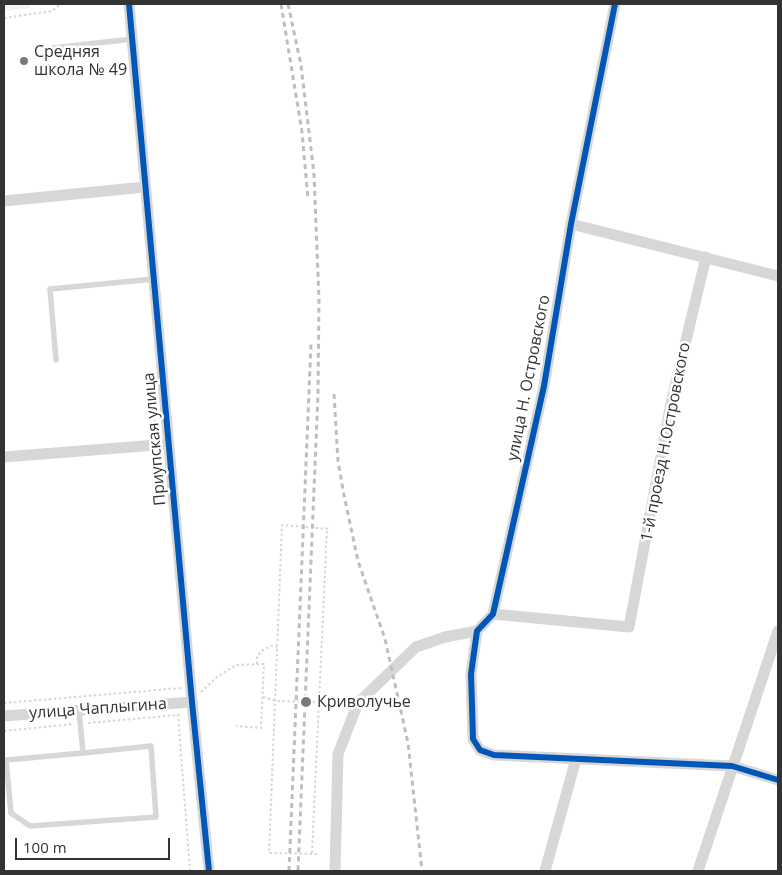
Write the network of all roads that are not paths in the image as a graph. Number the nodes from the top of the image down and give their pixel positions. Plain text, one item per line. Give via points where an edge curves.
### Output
1 (129, 4) edge
2 (615, 4) edge
3 (132, 39) junction
4 (53, 48) dead end
5 (145, 187) junction
6 (4, 201) edge
7 (572, 224) junction
8 (706, 257) junction
9 (778, 276) edge
10 (154, 279) junction
11 (56, 360) dead end
12 (169, 444) junction
13 (4, 457) edge
14 (493, 614) junction
15 (478, 631) junction
16 (778, 632) edge
17 (188, 702) junction
18 (79, 710) junction
19 (4, 716) edge
20 (83, 753) junction
21 (576, 759) junction
22 (5, 760) edge
23 (732, 766) junction
24 (778, 780) edge
25 (209, 871) edge
26 (335, 871) edge
27 (545, 871) edge
28 (698, 871) edge

1 - 3 street, Приупская улица
2 - 7 street, улица Н. Островского
3 - 4 lane
3 - 5 street, Приупская улица
5 - 6 street
5 - 10 street, Приупская улица
7 - 8 street
7 - 14 street, улица Н. Островского via 544,386
8 - 9 street
8 - 14 street, 1-й проезд Н.Островского via 671,403 629,627
10 - 11 lane via 50,289
10 - 12 street, Приупская улица
12 - 13 street
12 - 17 street, Приупская улица
14 - 15 street, улица Н. Островского
15 - 21 street via 471,674 473,739 480,750 494,755
15 - 26 street via 416,647 358,703 338,754
16 - 23 street
17 - 18 street, улица Чаплыгина
17 - 25 street, Приупская улица
18 - 19 street, улица Чаплыгина
18 - 20 lane
20 - 22 lane
20 - 22 lane via 151,746 156,817 30,826 11,813
21 - 23 street
21 - 27 street
23 - 24 street
23 - 28 street

